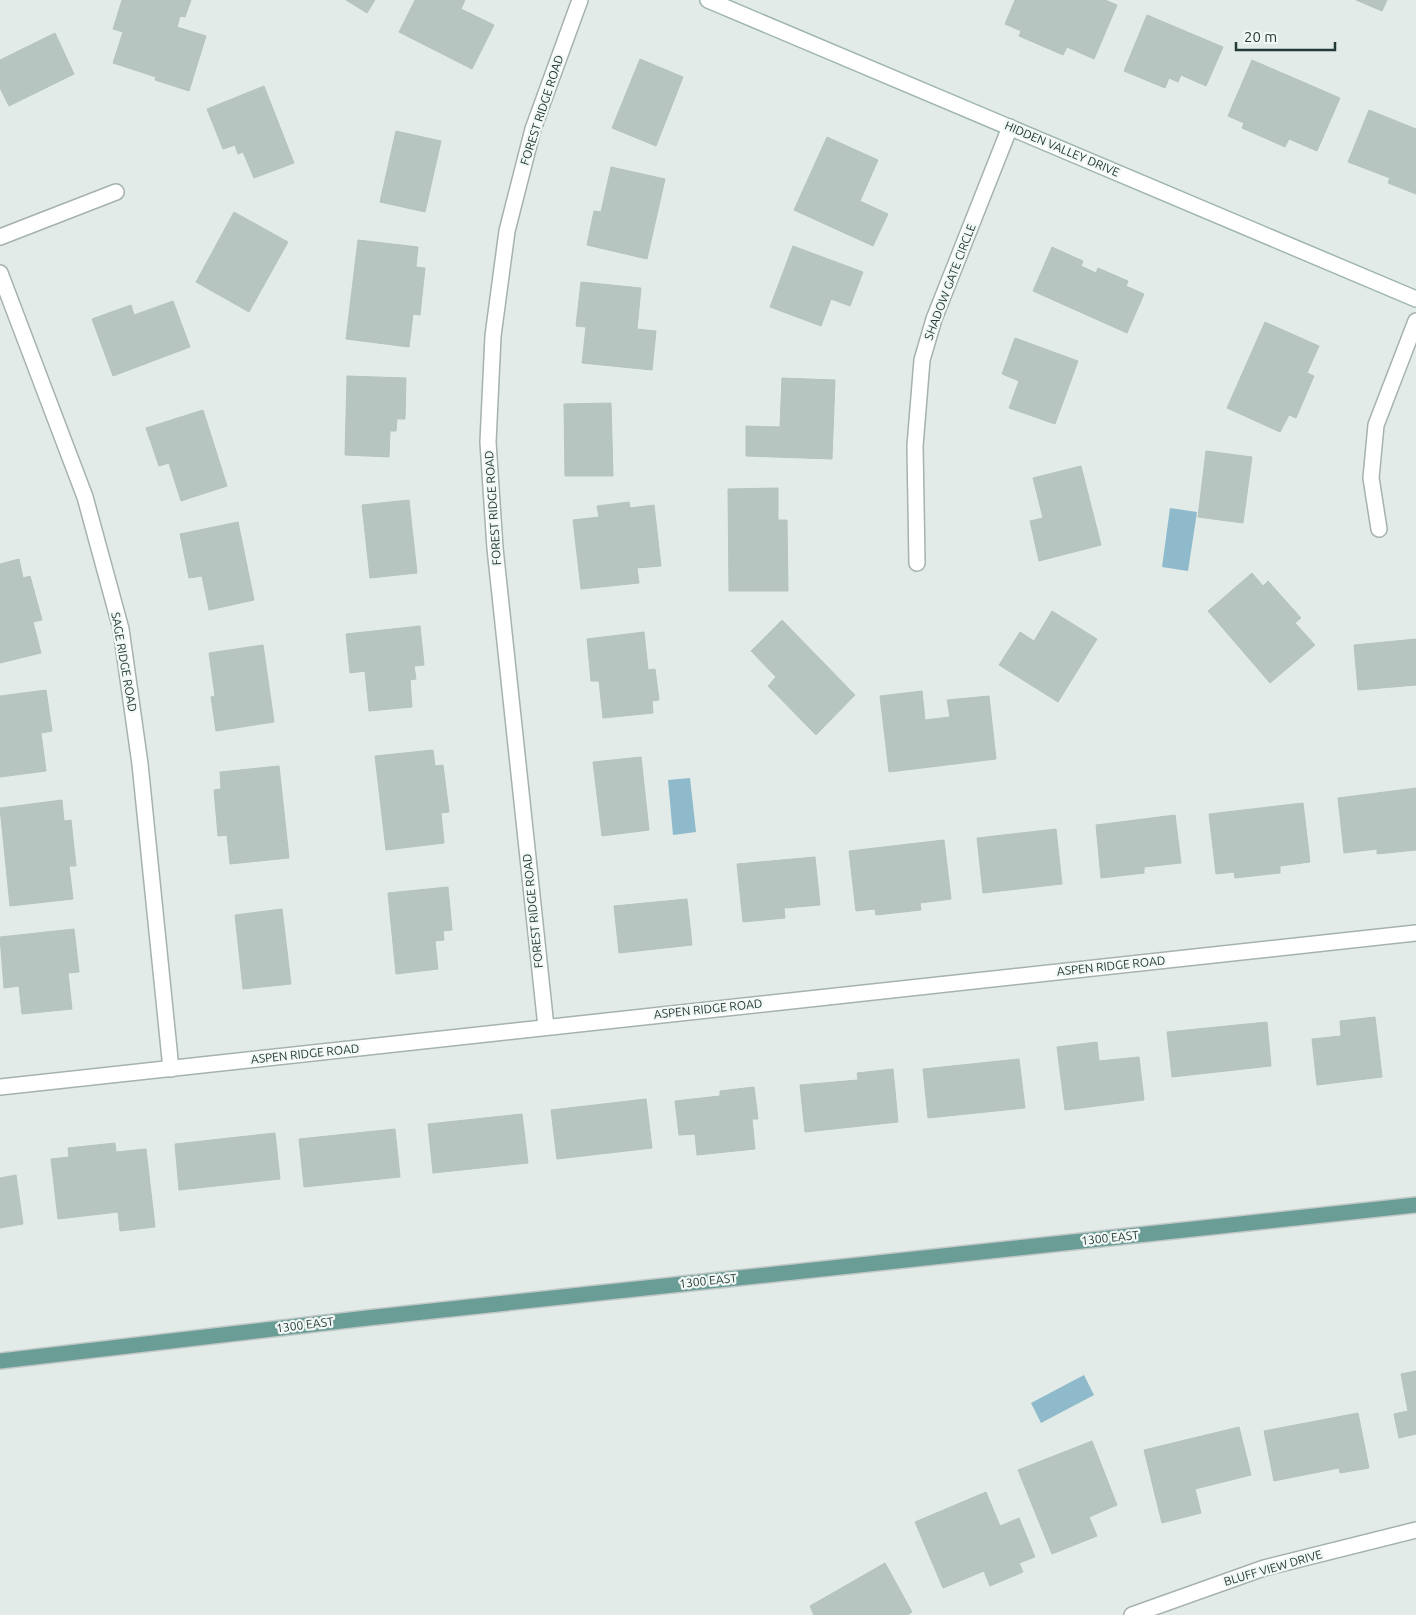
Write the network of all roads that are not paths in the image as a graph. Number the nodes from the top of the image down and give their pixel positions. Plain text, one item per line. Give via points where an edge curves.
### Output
1 (580, 0) edge
2 (708, 0) edge
3 (1010, 127) junction
4 (116, 192) dead end
5 (0, 237) edge
6 (0, 273) edge
7 (1416, 299) edge
8 (1416, 321) edge
9 (1379, 530) dead end
10 (917, 563) dead end
11 (1416, 933) edge
12 (546, 1027) junction
13 (171, 1069) junction
14 (0, 1087) edge
15 (1416, 1206) edge
16 (0, 1361) edge
17 (1416, 1530) edge
18 (1132, 1615) edge

1 - 12 street, FOREST RIDGE ROAD via 533,129 507,231 493,336 488,442 495,548
2 - 3 street, HIDDEN VALLEY DRIVE
3 - 7 street, HIDDEN VALLEY DRIVE
3 - 10 street, SHADOW GATE CIRCLE via 934,319 922,360 915,446
4 - 5 street
6 - 13 street, SAGE RIDGE ROAD via 85,496 121,629 140,764
8 - 9 street via 1376,425 1371,478
11 - 12 street, ASPEN RIDGE ROAD
12 - 13 street, ASPEN RIDGE ROAD
13 - 14 street, ASPEN RIDGE ROAD
15 - 16 main road, 1300 EAST via 367,1318
17 - 18 street, BLUFF VIEW DRIVE via 1264,1568

